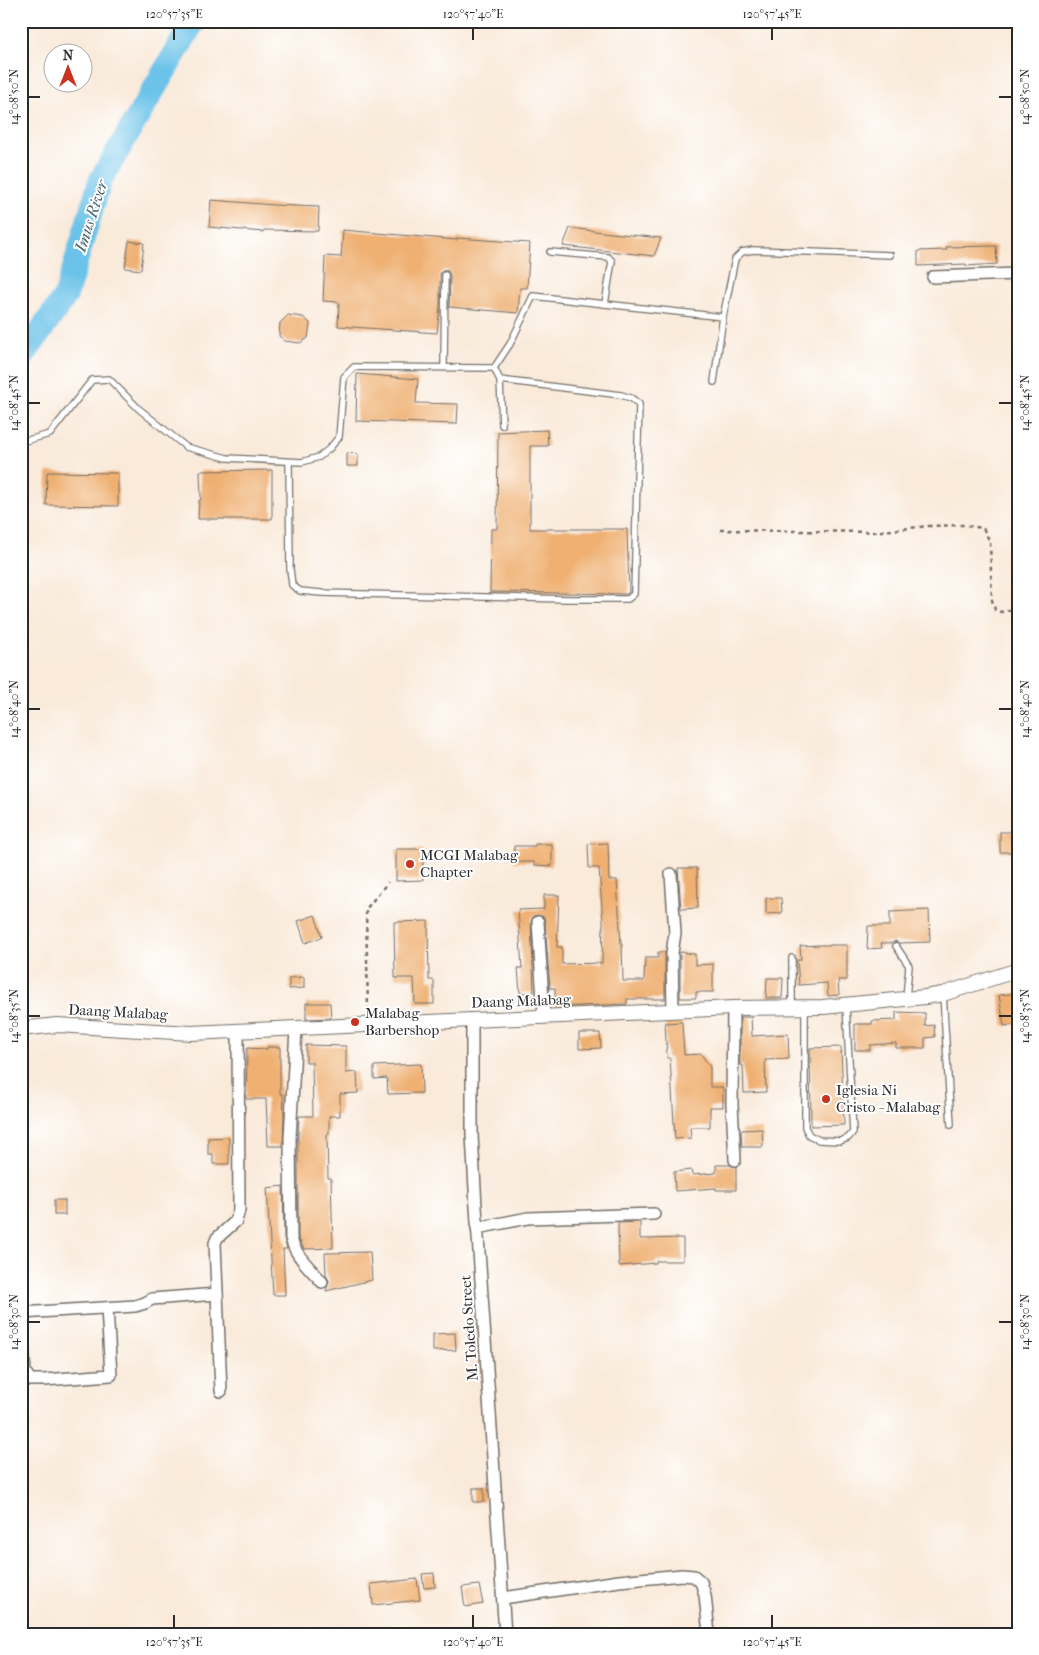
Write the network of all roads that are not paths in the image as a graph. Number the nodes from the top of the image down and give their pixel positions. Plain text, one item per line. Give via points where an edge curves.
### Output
1 (550, 252) dead end
2 (890, 255) dead end
3 (1018, 274) edge
4 (445, 275) dead end
5 (933, 277) dead end
6 (605, 304) junction
7 (723, 317) junction
8 (444, 366) junction
9 (494, 368) junction
10 (500, 380) junction
11 (714, 382) dead end
12 (502, 424) dead end
13 (21, 442) edge
14 (289, 462) junction
15 (671, 874) dead end
16 (538, 922) dead end
17 (896, 946) dead end
18 (792, 958) dead end
19 (1018, 970) edge
20 (943, 994) junction
21 (906, 999) junction
22 (846, 1005) junction
23 (733, 1008) junction
24 (799, 1008) junction
25 (673, 1011) junction
26 (544, 1016) junction
27 (472, 1019) junction
28 (21, 1029) edge
29 (296, 1029) junction
30 (238, 1031) junction
31 (951, 1125) dead end
32 (735, 1160) dead end
33 (654, 1214) dead end
34 (477, 1228) junction
35 (322, 1282) dead end
36 (217, 1294) junction
37 (107, 1308) junction
38 (21, 1313) edge
39 (21, 1324) edge
40 (221, 1391) dead end
41 (503, 1598) junction
42 (505, 1634) edge
43 (709, 1634) edge

1 - 6 lane via 608,257 612,261
2 - 7 lane via 742,252 735,259
3 - 5 street
4 - 8 lane
6 - 7 lane
6 - 9 lane via 533,296 510,344
7 - 11 lane
8 - 9 lane
8 - 14 lane via 354,366 344,377 339,437 319,457
9 - 10 lane
10 - 12 lane
10 - 14 lane via 621,394 639,404 632,598 547,599 300,591 292,585 290,569
13 - 14 lane via 50,434 92,380 109,379 139,409 186,447 227,458
15 - 25 street via 675,933
16 - 26 street
17 - 21 lane via 908,966
18 - 24 lane
19 - 20 street, Daang Malabag
20 - 21 street, Daang Malabag
20 - 31 lane
21 - 22 street, Daang Malabag
22 - 24 street, Daang Malabag
22 - 24 lane via 853,1132 840,1141 819,1140 809,1135 805,1127
23 - 24 street, Daang Malabag
23 - 25 street, Daang Malabag
23 - 32 street
25 - 26 street, Daang Malabag
26 - 27 street, Daang Malabag
27 - 29 street, Daang Malabag
27 - 34 street, M. Toledo Street via 472,1135
28 - 30 street, Daang Malabag via 57,1025 191,1033
29 - 30 street, Daang Malabag
29 - 35 street via 290,1138 291,1238 293,1247
30 - 36 street via 239,1210 236,1220 215,1243
33 - 34 street via 528,1218
34 - 41 street, M. Toledo Street
36 - 37 street via 152,1299 135,1306
36 - 40 street
37 - 38 street
37 - 39 street via 111,1375 30,1380 25,1372
41 - 42 street, M. Toledo Street
41 - 43 street via 619,1581 694,1576 703,1588

